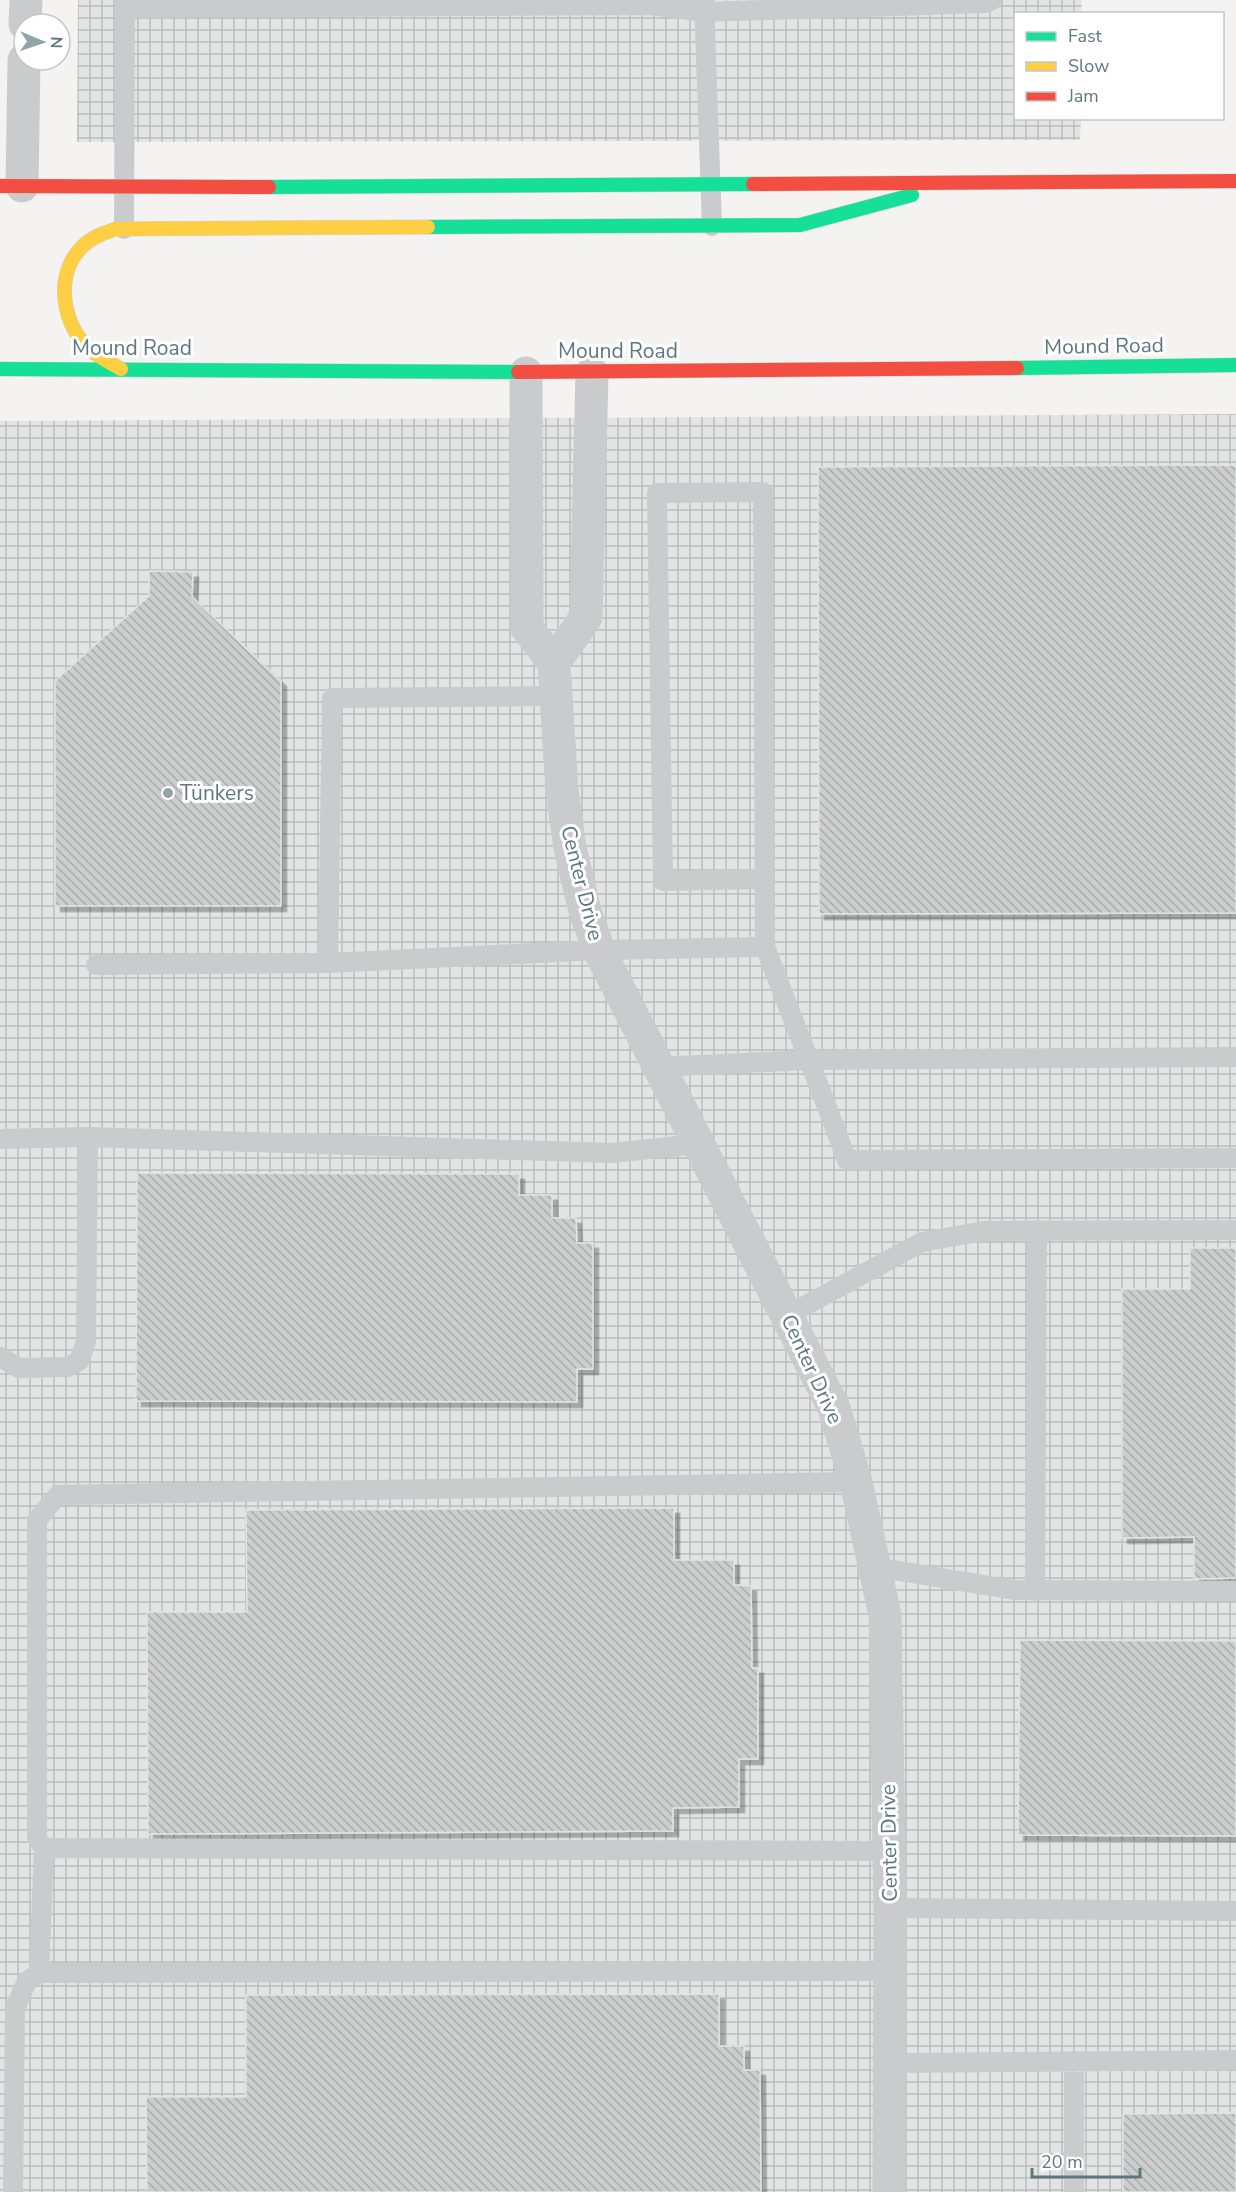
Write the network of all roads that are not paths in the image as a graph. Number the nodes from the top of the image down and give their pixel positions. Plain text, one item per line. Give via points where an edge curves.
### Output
1 (992, 0) edge
2 (414, 3) edge
3 (125, 4) edge
4 (704, 6) edge
5 (23, 72) edge
6 (1236, 181) edge
7 (955, 183) junction
8 (710, 184) junction
9 (11, 186) edge
10 (125, 187) junction
11 (712, 226) junction
12 (124, 229) junction
13 (1236, 365) edge
14 (0, 369) edge
15 (121, 369) junction
16 (526, 373) junction
17 (592, 373) junction
18 (554, 663) junction
19 (554, 696) junction
20 (765, 879) junction
21 (765, 947) junction
22 (599, 950) junction
23 (328, 963) junction
24 (96, 965) dead end
25 (1236, 1057) edge
26 (809, 1060) junction
27 (657, 1066) junction
28 (88, 1137) junction
29 (0, 1139) edge
30 (697, 1144) junction
31 (1236, 1158) edge
32 (1037, 1230) junction
33 (1236, 1230) edge
34 (788, 1315) junction
35 (0, 1357) edge
36 (856, 1482) junction
37 (875, 1567) junction
38 (1035, 1591) junction
39 (1236, 1592) edge
40 (44, 1848) junction
41 (889, 1851) junction
42 (890, 1908) junction
43 (1236, 1911) edge
44 (889, 1971) junction
45 (39, 1973) junction
46 (1236, 2060) edge
47 (1074, 2061) junction
48 (889, 2063) junction
49 (13, 2192) edge
50 (889, 2192) edge
51 (1074, 2192) edge

1 - 4 lane
2 - 3 lane
2 - 4 lane
3 - 10 lane
4 - 8 lane
5 - 9 street
6 - 7 main road
7 - 8 main road
7 - 11 main road via 800,225
8 - 10 main road
8 - 11 lane
9 - 10 main road
10 - 12 lane
11 - 12 main road
12 - 15 main road via 97,236 80,248 66,278 64,296 74,330 86,345
13 - 17 main road, Mound Road
14 - 15 main road, Mound Road
15 - 16 main road, Mound Road
16 - 17 main road, Mound Road
16 - 18 street via 527,628
17 - 18 street via 586,617
18 - 19 street, Center Drive
19 - 22 street, Center Drive via 570,848
19 - 23 lane via 332,698
20 - 20 lane via 763,492 657,493 663,881
20 - 21 lane
21 - 22 lane
21 - 26 lane
22 - 23 lane
22 - 27 street, Center Drive
23 - 24 lane
25 - 26 lane
26 - 27 lane
26 - 31 lane via 847,1160
27 - 30 street, Center Drive
28 - 29 lane
28 - 30 lane via 612,1153
28 - 35 lane via 86,1342 79,1361 68,1367 19,1368
30 - 34 street, Center Drive
32 - 33 lane
32 - 34 lane via 984,1231 922,1242
32 - 38 lane
34 - 36 street, Center Drive via 834,1408
36 - 37 street, Center Drive
36 - 40 lane via 58,1495 37,1520 37,1838
37 - 38 lane
37 - 41 street, Center Drive via 885,1615
38 - 39 lane
40 - 41 lane
40 - 45 lane
41 - 42 street, Center Drive
42 - 43 lane
42 - 44 street, Center Drive
44 - 45 lane
44 - 48 street, Center Drive
45 - 49 lane via 27,1981 15,2008
46 - 47 lane
47 - 48 lane
47 - 51 lane
48 - 50 street, Center Drive

